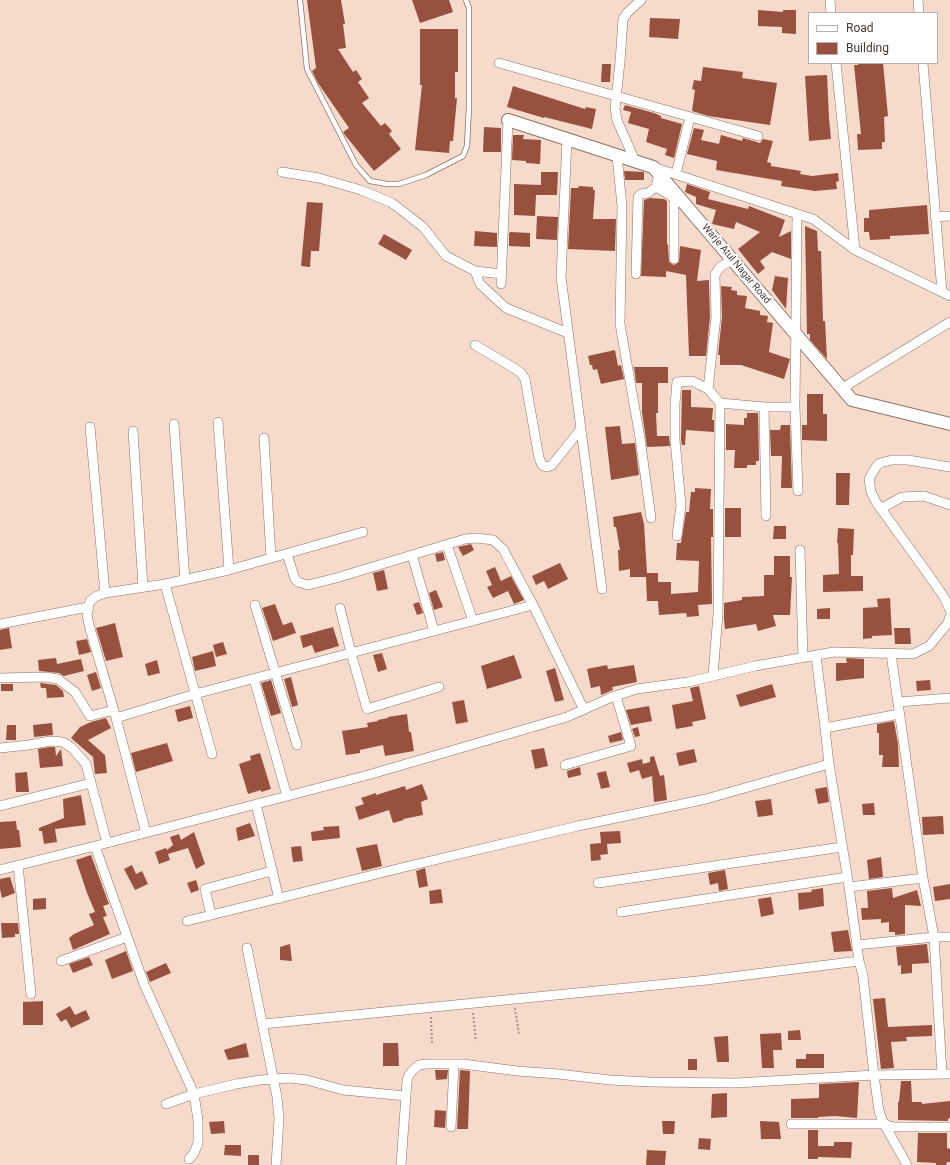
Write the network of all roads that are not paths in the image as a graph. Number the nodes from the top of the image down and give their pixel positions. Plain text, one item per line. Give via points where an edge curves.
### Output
1 (300, 0) edge
2 (466, 0) edge
3 (641, 0) edge
4 (830, 0) edge
5 (918, 0) edge
6 (831, 12) edge
7 (919, 12) edge
8 (498, 63) dead end
9 (836, 64) edge
10 (923, 64) edge
11 (616, 95) junction
12 (690, 117) junction
13 (508, 120) joint
14 (758, 136) dead end
15 (567, 139) junction
16 (618, 156) junction
17 (635, 161) junction
18 (656, 170) junction
19 (282, 172) dead end
20 (676, 174) junction
21 (656, 188) junction
22 (797, 214) junction
23 (950, 216) edge
24 (935, 217) junction
25 (854, 250) junction
26 (674, 259) dead end
27 (732, 260) junction
28 (475, 272) junction
29 (636, 274) dead end
30 (946, 294) edge
31 (950, 322) edge
32 (568, 333) junction
33 (796, 335) junction
34 (475, 345) dead end
35 (708, 389) junction
36 (843, 390) junction
37 (720, 403) junction
38 (764, 407) junction
39 (795, 407) junction
40 (218, 422) dead end
41 (174, 424) dead end
42 (950, 424) edge
43 (90, 427) dead end
44 (580, 430) junction
45 (133, 431) dead end
46 (264, 438) dead end
47 (950, 466) edge
48 (798, 491) dead end
49 (950, 505) edge
50 (882, 508) junction
51 (766, 516) dead end
52 (651, 518) dead end
53 (363, 532) dead end
54 (677, 536) dead end
55 (447, 545) junction
56 (800, 550) dead end
57 (287, 554) junction
58 (412, 556) junction
59 (271, 558) junction
60 (229, 570) junction
61 (185, 580) junction
62 (165, 584) junction
63 (143, 588) junction
64 (602, 589) dead end
65 (106, 593) junction
66 (255, 605) dead end
67 (533, 605) junction
68 (88, 607) junction
69 (340, 608) dead end
70 (950, 610) edge
71 (950, 616) edge
72 (473, 621) junction
73 (0, 624) edge
74 (434, 631) junction
75 (351, 653) junction
76 (891, 654) junction
77 (816, 656) junction
78 (803, 658) junction
79 (276, 673) junction
80 (713, 676) junction
81 (0, 678) edge
82 (254, 679) junction
83 (440, 687) dead end
84 (195, 694) junction
85 (616, 696) junction
86 (950, 698) edge
87 (898, 702) junction
88 (584, 710) junction
89 (115, 714) junction
90 (900, 714) junction
91 (826, 728) junction
92 (297, 745) dead end
93 (0, 748) edge
94 (212, 754) dead end
95 (829, 764) junction
96 (565, 765) dead end
97 (91, 783) junction
98 (287, 796) junction
99 (256, 804) junction
100 (0, 806) edge
101 (146, 833) junction
102 (107, 843) junction
103 (95, 846) junction
104 (842, 847) junction
105 (18, 865) junction
106 (0, 870) edge
107 (272, 871) junction
108 (847, 877) junction
109 (923, 878) junction
110 (598, 883) dead end
111 (849, 887) junction
112 (279, 899) junction
113 (621, 912) dead end
114 (211, 915) junction
115 (187, 921) dead end
116 (127, 937) junction
117 (934, 937) junction
118 (950, 937) edge
119 (856, 945) junction
120 (247, 948) dead end
121 (61, 961) dead end
122 (859, 961) junction
123 (30, 994) dead end
124 (262, 1024) junction
125 (454, 1064) junction
126 (946, 1074) edge
127 (874, 1075) junction
128 (274, 1079) junction
129 (194, 1094) junction
130 (406, 1096) junction
131 (166, 1104) dead end
132 (884, 1123) junction
133 (791, 1124) dead end
134 (950, 1126) edge
135 (451, 1127) dead end
136 (189, 1159) dead end
137 (276, 1165) edge
138 (401, 1165) edge
139 (907, 1165) edge

1 - 2 lane via 307,69 356,165 370,181 387,184 399,184 426,175 463,156 469,106 469,8
3 - 11 street via 623,19
4 - 6 street
5 - 7 street
8 - 11 street
9 - 25 street
10 - 24 street
11 - 12 street
11 - 17 street via 617,120
12 - 14 street
12 - 20 street
13 - 15 street
13 - 28 street via 502,279
15 - 16 street
15 - 32 street via 561,277
16 - 17 street
16 - 52 street via 622,206 620,324
17 - 18 street
18 - 20 street
18 - 21 street
18 - 27 street, Warje Atul Nagar Road
19 - 28 street via 318,178 361,190 392,203 423,227 446,256
20 - 22 street
21 - 26 street via 674,199
21 - 29 street via 638,197
22 - 25 street via 813,219
22 - 33 street
23 - 24 street
24 - 30 street
25 - 30 street
27 - 33 street, Warje Atul Nagar Road
27 - 35 street via 720,267 715,275 716,317
28 - 32 street via 480,284 506,308
31 - 36 street
32 - 44 street
33 - 36 street, Warje Atul Nagar Road
33 - 39 street
34 - 44 street via 514,368 525,379 542,465 552,465
35 - 37 street
35 - 54 street via 692,381 677,382 675,440 681,505
36 - 42 street, Warje Atul Nagar Road via 852,400
37 - 38 street
37 - 80 street via 718,614
38 - 39 street
38 - 51 street
39 - 48 street
40 - 60 street
41 - 61 street
43 - 65 street
44 - 64 street
45 - 63 street
46 - 59 street
47 - 50 street via 896,459 880,463 869,479 871,492
49 - 50 street via 924,496 902,497
50 - 70 street
53 - 57 street
55 - 58 street
55 - 67 street via 476,538 488,539 499,544
55 - 72 street
56 - 78 street
57 - 58 street via 295,579 308,585
57 - 59 street
58 - 74 street
59 - 60 street
60 - 61 street
61 - 62 street
62 - 63 street
62 - 84 street
63 - 65 street
65 - 68 street via 90,601
66 - 79 street
67 - 72 street
67 - 88 street
68 - 73 street
68 - 89 street via 89,625
69 - 75 street
71 - 76 street via 948,623 929,646 913,654
72 - 74 street
74 - 75 street
75 - 79 street
75 - 83 street via 367,709
76 - 77 street via 834,652
76 - 87 street
77 - 78 street
77 - 91 street
78 - 80 street
79 - 82 street
79 - 92 street
80 - 85 street via 637,689
81 - 89 street via 58,679 75,692 90,716
82 - 84 street
82 - 98 street
84 - 89 street
84 - 94 street
85 - 88 street
85 - 96 street via 631,746
86 - 87 street
87 - 90 street
88 - 98 street via 567,718
89 - 101 street
90 - 91 street
90 - 109 street
91 - 95 street
93 - 97 street via 63,742 86,764
95 - 104 street
95 - 112 street via 706,799 578,826
97 - 100 street
97 - 102 street
98 - 99 street
99 - 101 street
99 - 107 street
101 - 102 street
102 - 103 street
103 - 105 street
103 - 116 street
104 - 108 street
104 - 110 street
105 - 106 street
105 - 123 street
107 - 112 street
107 - 114 street via 205,890
108 - 111 street
108 - 113 street
109 - 111 street
109 - 117 street
111 - 119 street
112 - 114 street
114 - 115 street
116 - 121 street
116 - 129 street via 144,984
117 - 118 street
117 - 119 street
117 - 126 street
119 - 122 street
120 - 124 street
122 - 124 street via 707,980
122 - 127 street via 863,976
124 - 128 street
125 - 127 street via 517,1072 650,1082 736,1083
125 - 130 street via 419,1065 409,1075
125 - 135 street
126 - 127 street
127 - 132 street via 879,1111
128 - 129 street via 236,1084
128 - 130 street via 307,1080 343,1090
128 - 137 street via 279,1119
129 - 131 street
129 - 136 street via 198,1137 196,1148
130 - 138 street
132 - 133 street
132 - 134 street via 888,1126
132 - 139 street

